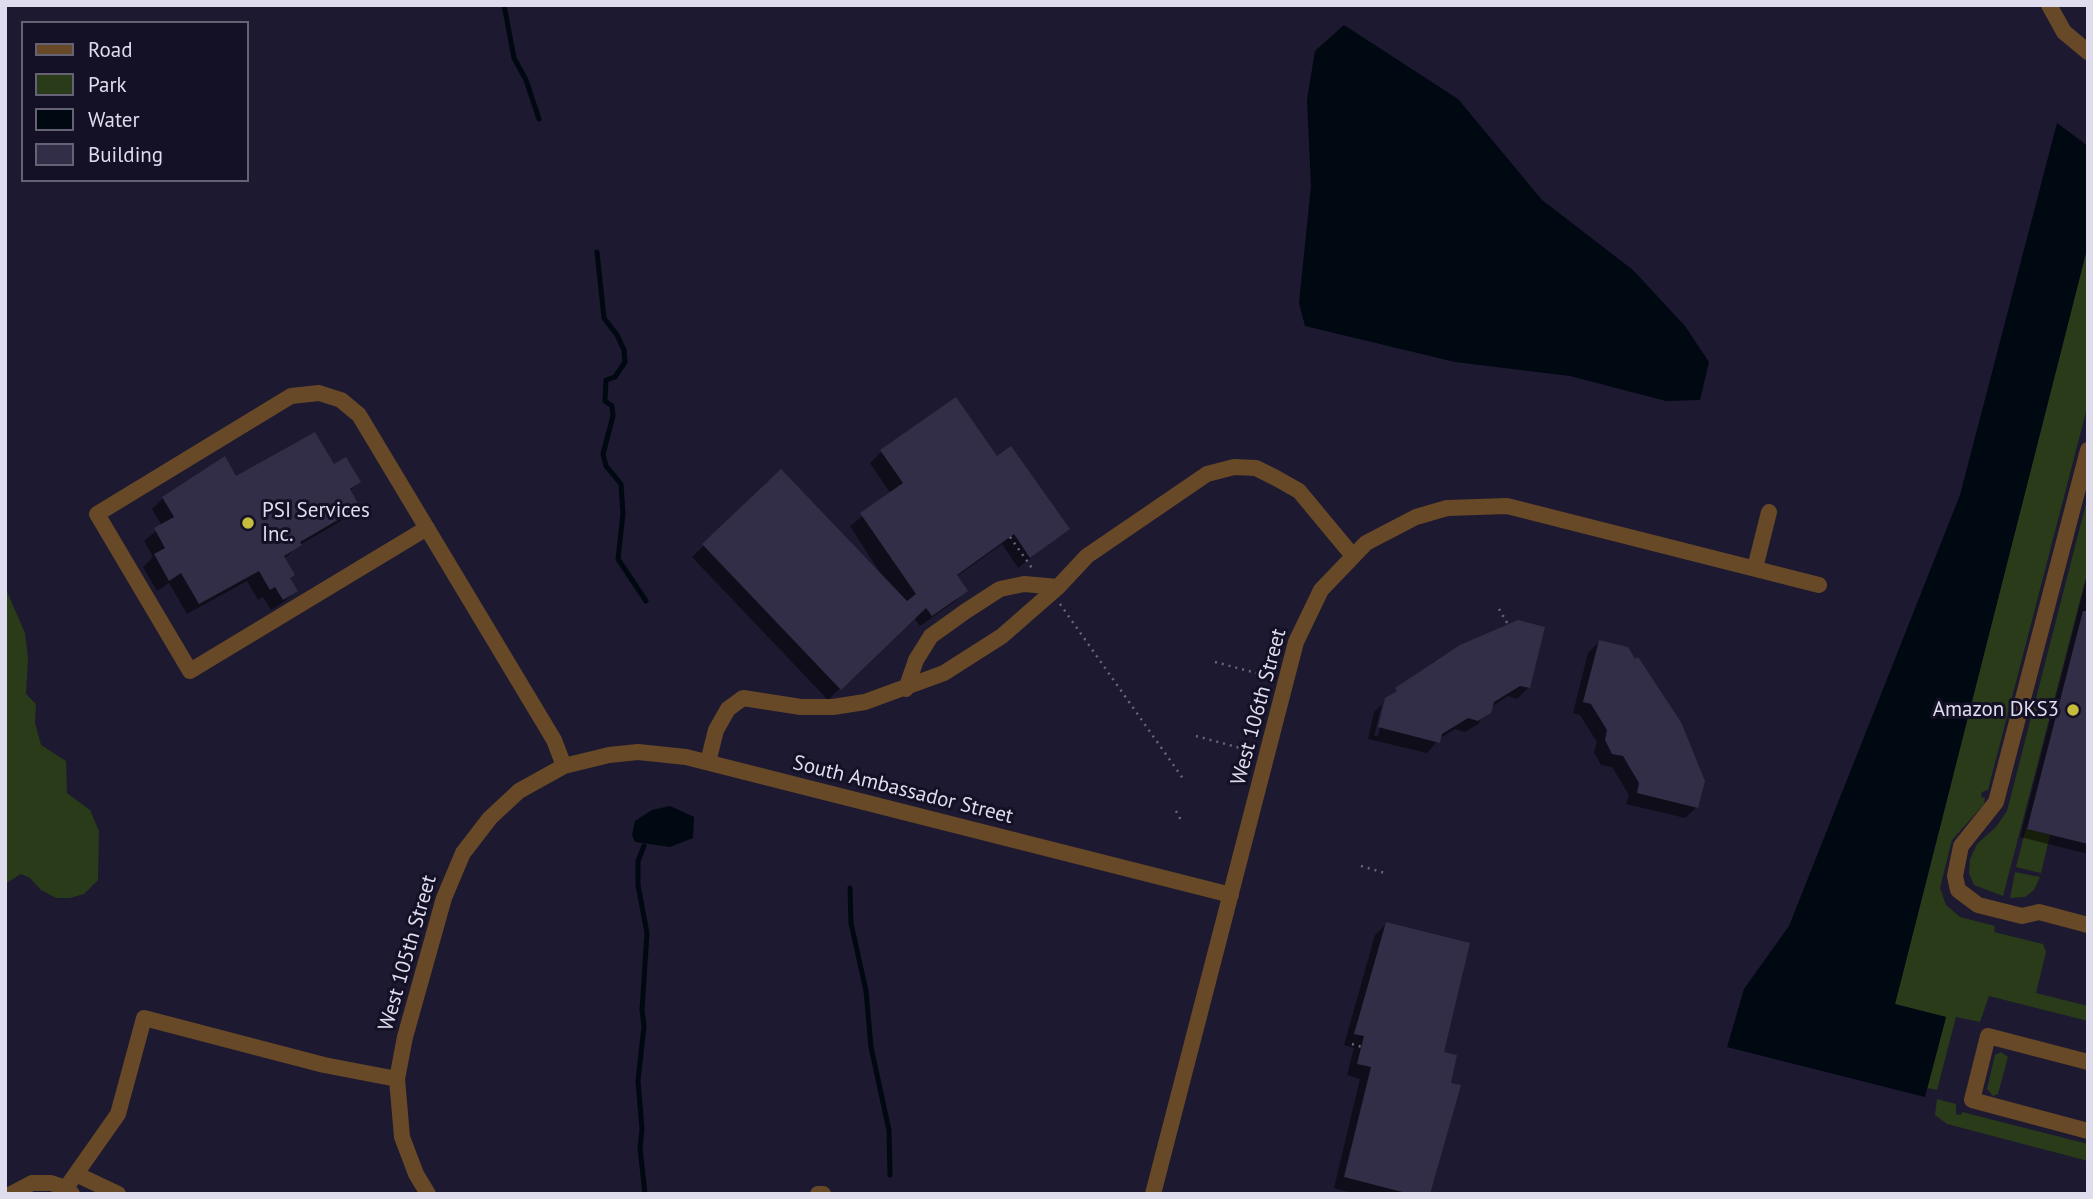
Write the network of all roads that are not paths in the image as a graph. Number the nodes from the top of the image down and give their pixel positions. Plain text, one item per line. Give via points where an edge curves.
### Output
1 (2049, 5) edge
2 (2088, 52) edge
3 (2088, 450) edge
4 (1769, 512) dead end
5 (427, 528) junction
6 (1353, 556) junction
7 (1755, 568) junction
8 (1819, 585) dead end
9 (1058, 594) junction
10 (906, 689) junction
11 (708, 762) junction
12 (564, 766) junction
13 (1231, 895) junction
14 (2088, 925) edge
15 (2088, 1062) edge
16 (397, 1079) junction
17 (2088, 1131) edge
18 (78, 1175) junction
19 (69, 1191) edge
20 (11, 1194) edge
21 (118, 1194) edge
22 (428, 1194) edge
23 (1153, 1194) edge

1 - 2 street via 2064,32
3 - 14 street via 1997,802 1961,846 1955,876 1958,890 1978,905 2022,916 2039,912
4 - 7 street
5 - 5 street via 359,415 341,400 319,393 291,396 97,514 190,671
5 - 12 street via 554,740
6 - 7 street, West 106th Street via 1366,543 1416,517 1474,505 1541,513
6 - 9 street via 1299,491 1256,468 1234,467 1207,474 1185,487 1087,556
6 - 13 street, West 106th Street via 1321,590 1296,642
7 - 8 street, West 106th Street
9 - 10 street via 973,656
9 - 10 street via 1024,584 1000,589 931,636
10 - 11 street via 833,707 743,698 728,709 716,730
11 - 12 street, South Ambassador Street via 638,752
11 - 13 street, South Ambassador Street
12 - 16 street, West 105th Street via 519,791 463,853 444,898
13 - 23 street, West 106th Street
15 - 17 street via 1988,1036 1972,1100
16 - 18 street via 324,1065 144,1018 118,1114
16 - 22 street, West 105th Street via 401,1137
18 - 19 street
18 - 21 street
19 - 20 street via 32,1183

